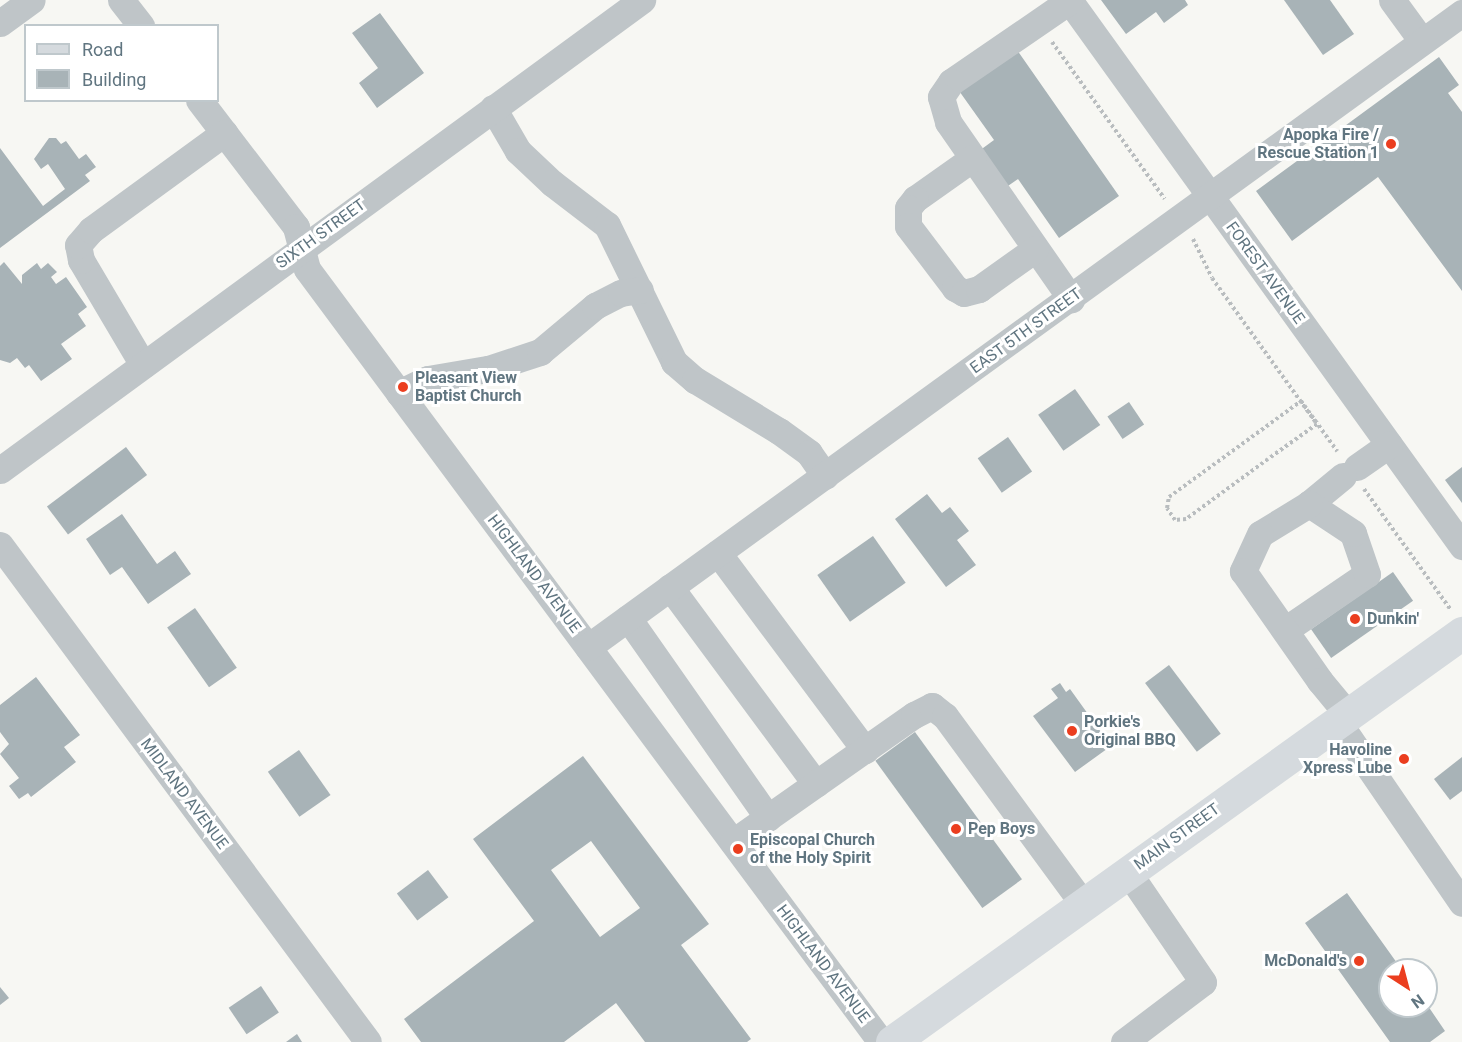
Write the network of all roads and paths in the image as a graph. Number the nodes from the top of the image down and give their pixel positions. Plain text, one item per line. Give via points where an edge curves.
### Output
1 (32, 0) edge
2 (121, 0) edge
3 (642, 0) edge
4 (1069, 0) edge
5 (1392, 0) edge
6 (1462, 13) edge
7 (0, 23) edge
8 (139, 24) edge
9 (1422, 41) junction
10 (201, 102) edge
11 (493, 108) junction
12 (224, 133) junction
13 (973, 158) junction
14 (1209, 195) junction
15 (301, 249) junction
16 (1035, 249) junction
17 (640, 290) junction
18 (1071, 299) junction
19 (143, 365) junction
20 (399, 393) junction
21 (1317, 424) dead end
22 (1389, 445) junction
23 (1268, 459) dead end
24 (0, 470) edge
25 (825, 476) junction
26 (1309, 504) junction
27 (0, 545) edge
28 (1462, 546) edge
29 (718, 553) junction
30 (670, 587) junction
31 (627, 618) junction
32 (1285, 630) junction
33 (1462, 633) edge
34 (588, 647) junction
35 (1343, 718) junction
36 (865, 750) junction
37 (816, 784) junction
38 (768, 818) junction
39 (733, 842) junction
40 (1128, 872) junction
41 (1462, 903) edge
42 (1083, 904) junction
43 (368, 1042) edge
44 (881, 1042) edge
45 (892, 1042) edge
46 (1124, 1042) edge

1 - 7 street
2 - 8 street
3 - 11 street, SIXTH STREET
4 - 13 street via 944,88 941,109
4 - 14 street, FOREST AVENUE
5 - 9 street
6 - 9 street, EAST 5TH STREET
9 - 14 street, EAST 5TH STREET
10 - 12 street, HIGHLAND AVENUE
11 - 15 street, SIXTH STREET
11 - 17 street via 518,151 607,225
12 - 15 street, HIGHLAND AVENUE via 296,227
12 - 19 street via 91,230 78,245 81,261
13 - 16 street
13 - 16 street via 915,199 908,208 908,226 955,288 964,293 979,289
14 - 18 street, EAST 5TH STREET
14 - 22 street, FOREST AVENUE
15 - 19 street, SIXTH STREET
15 - 20 street, HIGHLAND AVENUE via 307,269
16 - 18 street
17 - 20 street via 621,293 595,306 540,352 488,369 428,379
17 - 25 street via 659,338 674,362 695,380 779,431 808,453
18 - 25 street, EAST 5TH STREET
19 - 24 street, SIXTH STREET
20 - 34 street, HIGHLAND AVENUE
21 - 23 path
22 - 26 street
22 - 28 street, FOREST AVENUE
25 - 29 street, EAST 5TH STREET
26 - 32 street via 1260,534 1244,571
26 - 32 street via 1353,533 1366,574
27 - 43 street, MIDLAND AVENUE
29 - 30 street, EAST 5TH STREET
29 - 36 street
30 - 31 street, EAST 5TH STREET
30 - 37 street
31 - 34 street, EAST 5TH STREET
31 - 38 street
32 - 35 street
33 - 35 main road, MAIN STREET
34 - 39 street, HIGHLAND AVENUE
35 - 40 main road, MAIN STREET
35 - 41 street
36 - 37 street
36 - 42 street via 925,709 938,708
37 - 38 street
38 - 39 street
39 - 44 street, HIGHLAND AVENUE
40 - 42 main road, MAIN STREET
40 - 46 street via 1203,982
42 - 45 main road, MAIN STREET

